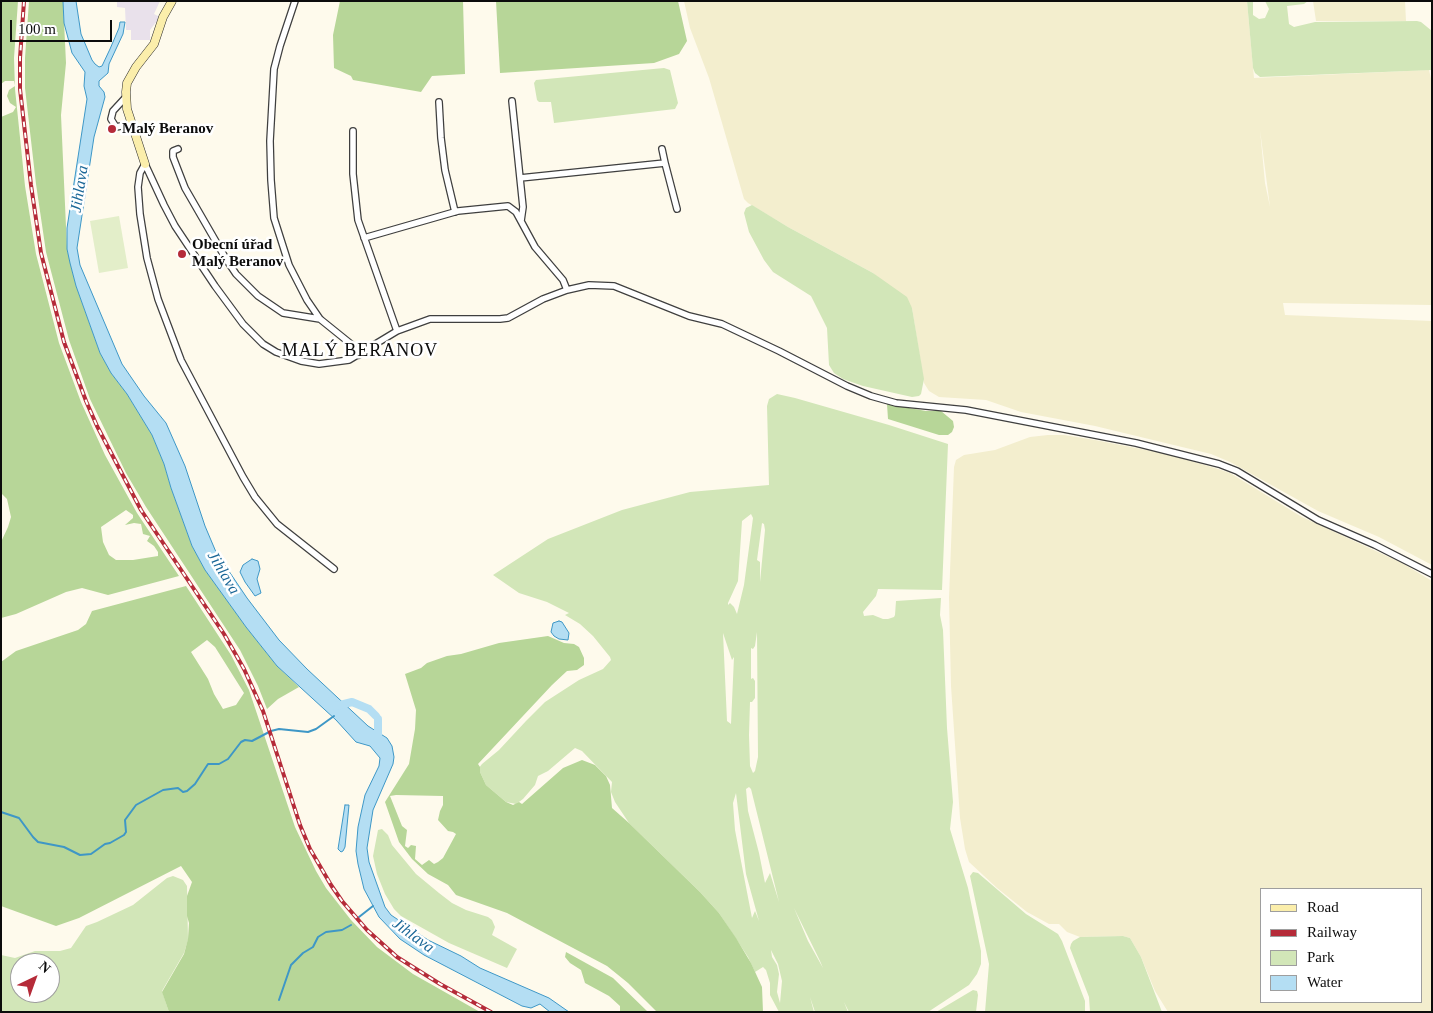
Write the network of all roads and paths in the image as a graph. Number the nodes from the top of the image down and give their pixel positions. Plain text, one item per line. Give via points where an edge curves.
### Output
1 (172, 1) edge
2 (295, 1) edge
3 (125, 98) junction
4 (512, 101) dead end
5 (439, 102) dead end
6 (131, 124) junction
7 (353, 131) dead end
8 (178, 149) dead end
9 (662, 149) dead end
10 (665, 163) junction
11 (145, 164) junction
12 (520, 178) junction
13 (677, 209) dead end
14 (455, 212) junction
15 (521, 221) junction
16 (364, 238) junction
17 (567, 290) junction
18 (320, 318) junction
19 (397, 331) junction
20 (359, 355) junction
21 (334, 569) dead end
22 (1432, 574) edge

1 - 3 street via 154,44 132,74
2 - 18 street via 274,69 271,180 274,218 283,249 307,300
3 - 6 street
3 - 6 street via 113,111 111,119 116,128
4 - 12 street
5 - 14 street via 445,170
6 - 11 street
7 - 16 street via 357,211
8 - 18 street via 173,152 185,188 236,274 258,296 283,313
9 - 10 street
10 - 12 street
10 - 13 street
11 - 20 street via 175,226 253,336 276,352 311,363 336,363
11 - 21 street via 138,187 147,258 158,299 181,360 255,497 277,524
12 - 15 street
14 - 15 street via 508,206
14 - 16 street
15 - 17 street via 535,247 563,280
16 - 19 street
17 - 19 street via 508,318 488,321 430,319
17 - 22 street via 589,285 622,289 689,316 722,324 847,386 896,403 966,410 1136,443 1218,464 1318,520
18 - 20 street via 346,339
19 - 20 street

